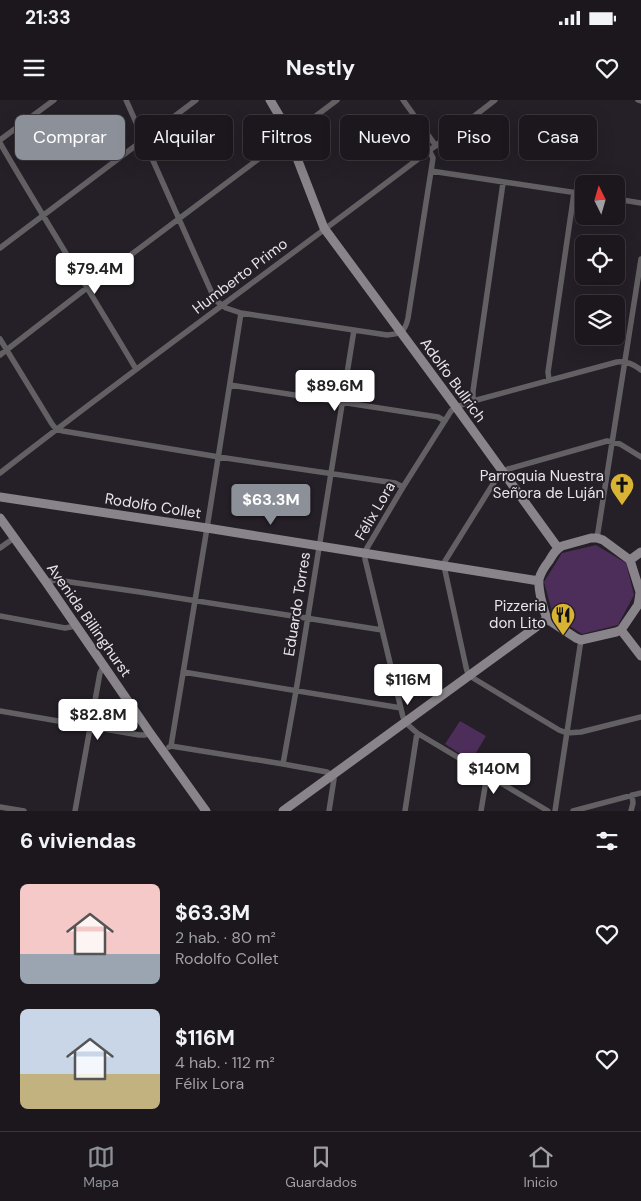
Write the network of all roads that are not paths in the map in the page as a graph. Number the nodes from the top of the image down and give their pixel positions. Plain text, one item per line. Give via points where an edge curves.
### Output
1 (54, 100) edge
2 (126, 100) edge
3 (196, 100) edge
4 (270, 100) edge
5 (337, 100) edge
6 (403, 100) edge
7 (494, 100) edge
8 (177, 115) edge
9 (279, 115) edge
10 (318, 115) edge
11 (135, 122) edge
12 (0, 142) edge
13 (436, 146) junction
14 (135, 147) edge
15 (429, 150) joint
16 (152, 160) edge
17 (258, 160) edge
18 (298, 160) edge
19 (416, 160) edge
20 (431, 172) junction
21 (503, 182) junction
22 (574, 192) joint
23 (625, 200) edge
24 (641, 202) edge
25 (43, 216) junction
26 (178, 219) junction
27 (324, 228) junction
28 (0, 248) edge
29 (641, 259) edge
30 (88, 287) junction
31 (221, 305) junction
32 (241, 313) junction
33 (354, 330) junction
34 (401, 332) junction
35 (0, 339) edge
36 (6, 350) junction
37 (0, 355) edge
38 (624, 361) junction
39 (136, 369) junction
40 (641, 370) edge
41 (549, 380) junction
42 (230, 385) junction
43 (473, 401) junction
44 (343, 403) junction
45 (456, 407) junction
46 (445, 420) junction
47 (56, 429) junction
48 (612, 441) junction
49 (219, 457) junction
50 (641, 457) edge
51 (0, 472) edge
52 (503, 472) junction
53 (331, 474) junction
54 (403, 487) junction
55 (0, 497) edge
56 (0, 518) edge
57 (207, 528) junction
58 (14, 538) junction
59 (597, 538) junction
60 (319, 546) junction
61 (0, 548) edge
62 (558, 548) junction
63 (641, 552) edge
64 (365, 554) junction
65 (630, 560) junction
66 (444, 566) junction
67 (539, 581) junction
68 (46, 582) junction
69 (641, 596) edge
70 (195, 601) junction
71 (0, 616) edge
72 (308, 618) junction
73 (547, 619) junction
74 (76, 626) junction
75 (382, 630) junction
76 (621, 630) junction
77 (581, 640) junction
78 (641, 656) edge
79 (104, 665) junction
80 (183, 672) junction
81 (470, 674) junction
82 (296, 691) junction
83 (401, 708) junction
84 (0, 711) edge
85 (641, 717) edge
86 (406, 723) junction
87 (90, 727) junction
88 (150, 733) junction
89 (417, 733) junction
90 (567, 733) junction
91 (167, 749) junction
92 (283, 764) junction
93 (487, 775) junction
94 (333, 776) junction
95 (641, 793) edge
96 (632, 795) junction
97 (0, 807) edge
98 (24, 811) edge
99 (76, 811) edge
100 (206, 811) edge
101 (283, 811) edge
102 (329, 811) edge
103 (405, 811) edge
104 (481, 811) edge
105 (548, 811) edge
106 (555, 811) edge
107 (573, 811) edge
108 (632, 811) edge

1 - 12 street
2 - 11 street
3 - 8 street
4 - 9 street, Adolfo Bullrich
5 - 10 street
6 - 13 street
7 - 13 street, Humberto Primo
12 - 25 street
13 - 15 street, Humberto Primo
14 - 25 street
15 - 20 street via 433,158
16 - 26 street
17 - 26 street
18 - 27 street, Adolfo Bullrich
19 - 27 street, Humberto Primo
20 - 21 street
20 - 34 street via 408,318
21 - 22 street
21 - 43 street
22 - 41 street
23 - 24 street
25 - 28 street
25 - 30 street
26 - 30 street
26 - 31 street via 215,300
27 - 31 street, Humberto Primo
27 - 34 street, Adolfo Bullrich
29 - 38 street
30 - 36 street
30 - 39 street
31 - 32 street
31 - 39 street, Humberto Primo
32 - 33 street
32 - 42 street
33 - 34 street via 387,335
33 - 44 street, Eduardo Torres
34 - 45 street, Adolfo Bullrich
35 - 36 street
36 - 37 street
36 - 47 street
38 - 40 street
38 - 41 street
38 - 48 street
39 - 47 street, Humberto Primo
41 - 43 street
42 - 44 street
42 - 49 street
43 - 45 street
44 - 46 street
44 - 53 street, Eduardo Torres
45 - 46 street, Félix Lora
45 - 52 street, Adolfo Bullrich
46 - 54 street, Félix Lora
47 - 49 street
47 - 51 street, Humberto Primo
48 - 50 street
48 - 52 street
48 - 59 street
49 - 53 street
49 - 57 street
52 - 62 street, Adolfo Bullrich
52 - 66 street
53 - 54 street
53 - 60 street, Eduardo Torres
54 - 64 street, Félix Lora
55 - 57 street, Rodolfo Collet
56 - 58 street, Avenida Billinghurst
57 - 60 street, Rodolfo Collet
57 - 70 street
58 - 61 street
58 - 68 street, Avenida Billinghurst
59 - 62 street
59 - 65 street
60 - 64 street, Rodolfo Collet
60 - 72 street, Eduardo Torres
62 - 67 street
63 - 65 street
64 - 66 street, Rodolfo Collet
64 - 75 street, Félix Lora
65 - 69 street
66 - 67 street, Rodolfo Collet
66 - 81 street
67 - 73 street
68 - 70 street via 56,580
68 - 74 street, Avenida Billinghurst
69 - 76 street
70 - 72 street
70 - 80 street
71 - 74 street via 65,628
72 - 75 street
72 - 82 street, Eduardo Torres
73 - 77 street
73 - 81 street
74 - 79 street, Avenida Billinghurst
75 - 83 street, Félix Lora
76 - 77 street
76 - 78 street
77 - 90 street
79 - 87 street
79 - 88 street, Avenida Billinghurst
80 - 82 street
80 - 91 street
81 - 86 street
81 - 90 street
82 - 83 street
82 - 92 street, Eduardo Torres
83 - 86 street, Félix Lora
84 - 87 street
85 - 90 street
86 - 89 street, Félix Lora
86 - 94 street
87 - 88 street via 139,735
87 - 99 street
88 - 91 street, Avenida Billinghurst
89 - 93 street, Félix Lora
89 - 103 street
90 - 106 street
91 - 92 street
91 - 100 street, Avenida Billinghurst
92 - 94 street
93 - 104 street
93 - 105 street, Félix Lora
94 - 101 street
94 - 102 street
95 - 96 street
96 - 107 street
96 - 108 street
97 - 98 street

